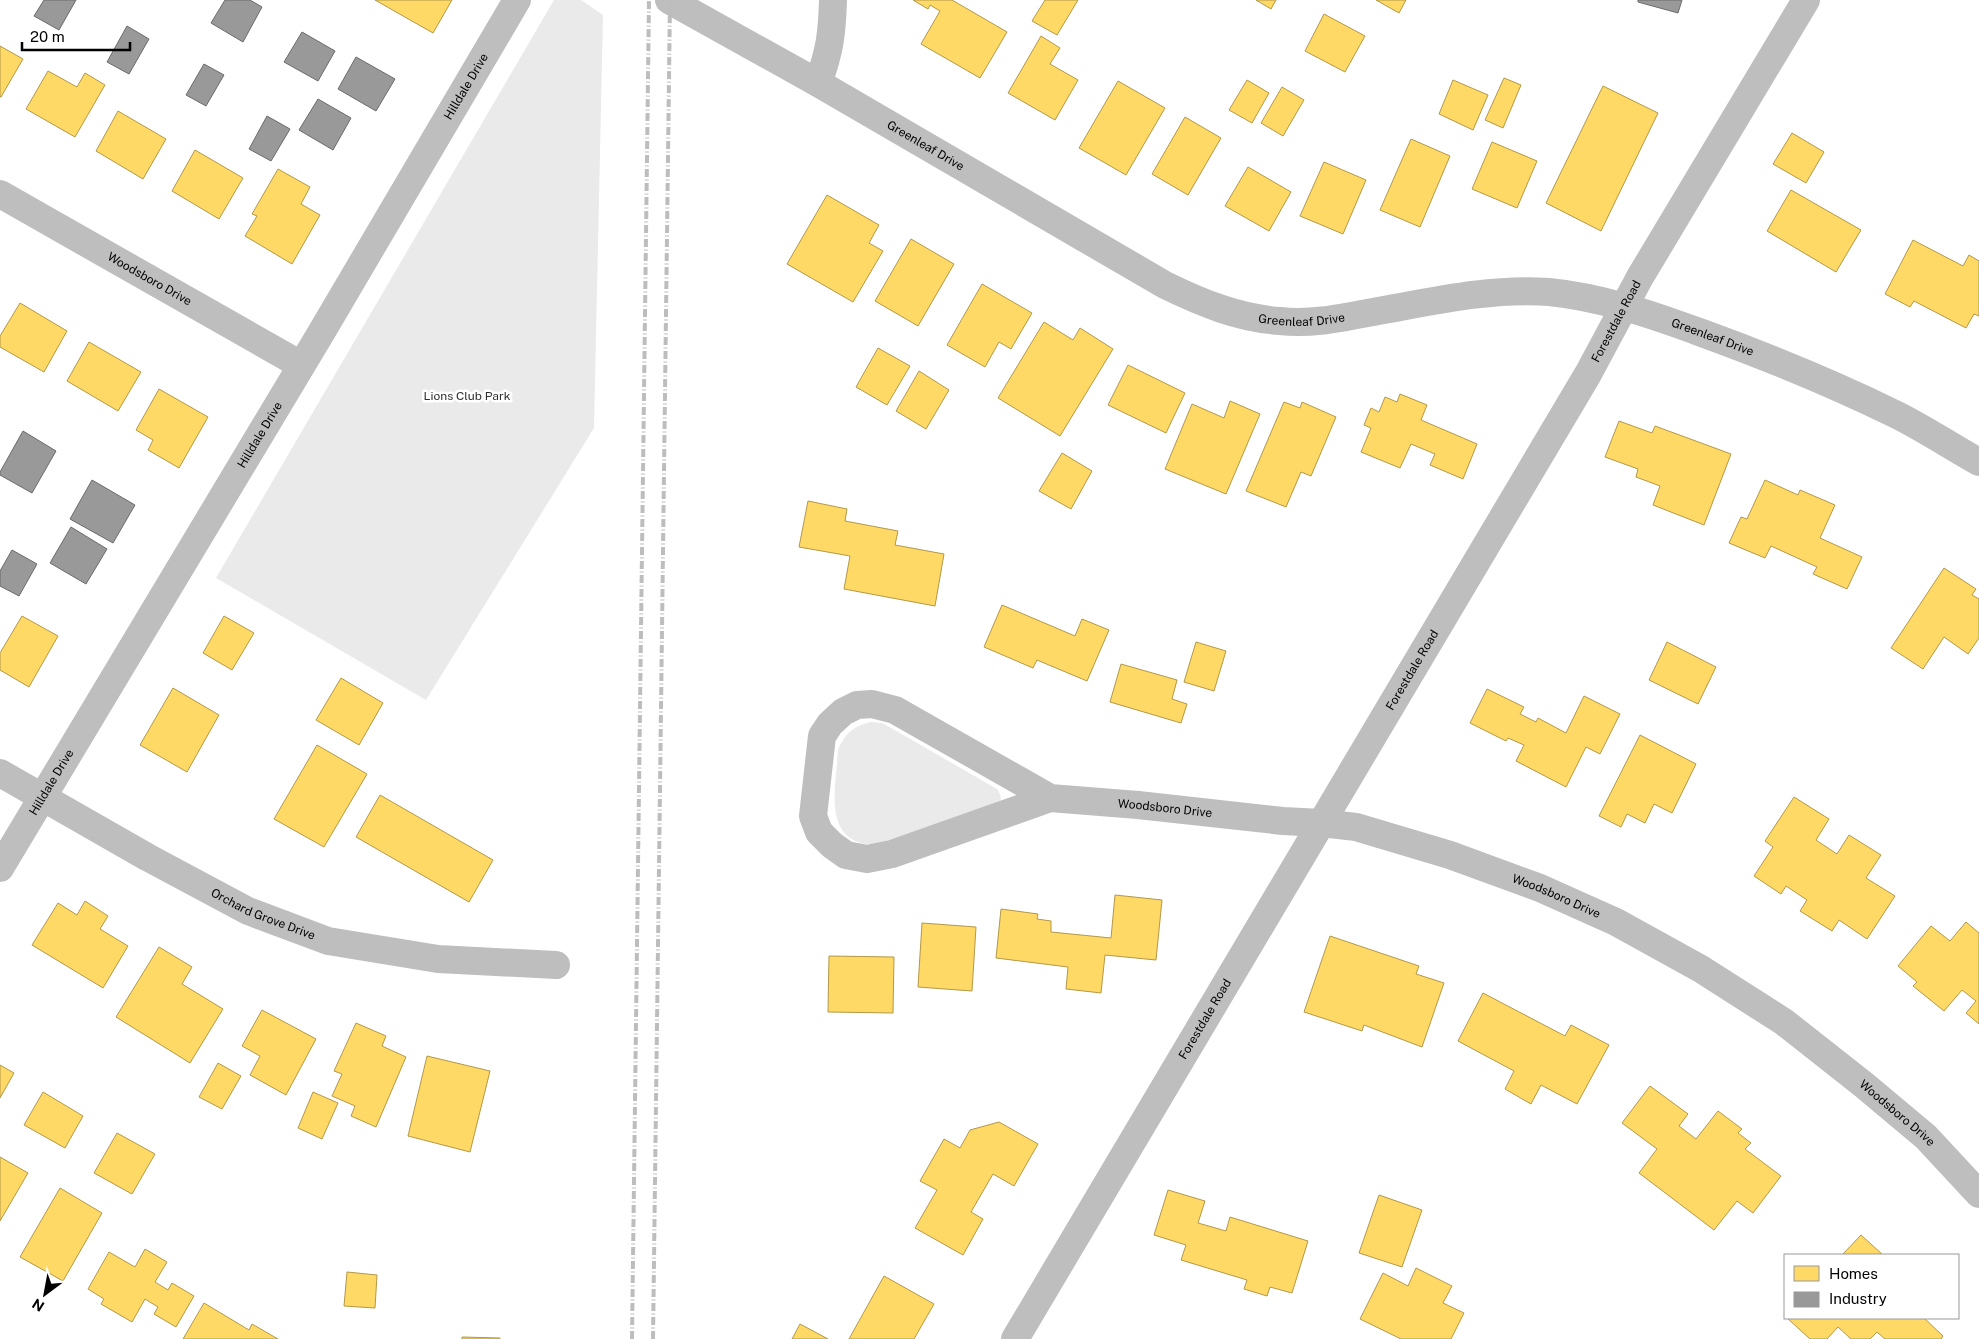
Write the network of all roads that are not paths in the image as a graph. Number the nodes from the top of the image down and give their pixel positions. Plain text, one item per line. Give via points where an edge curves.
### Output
1 (517, 0) edge
2 (669, 0) edge
3 (833, 0) edge
4 (1806, 0) edge
5 (818, 83) junction
6 (0, 194) edge
7 (1624, 307) junction
8 (301, 365) junction
9 (1979, 462) edge
10 (0, 773) edge
11 (43, 797) junction
12 (1050, 798) junction
13 (1321, 823) junction
14 (0, 868) edge
15 (556, 965) dead end
16 (1979, 1194) edge
17 (1014, 1339) edge

1 - 8 street, Hilldale Drive
2 - 5 street, Greenleaf Drive
3 - 5 street via 828,58
4 - 7 street, Forestdale Road
5 - 7 street, Greenleaf Drive via 1166,285 1202,303 1240,315 1281,322 1320,321 1503,291 1549,292
6 - 8 street, Woodsboro Drive
7 - 9 street, Greenleaf Drive via 1668,320 1784,364 1898,416
7 - 13 street, Forestdale Road via 1588,374
8 - 11 street, Hilldale Drive
10 - 11 street, Orchard Grove Drive
11 - 14 street, Hilldale Drive
11 - 15 street, Orchard Grove Drive via 248,911 328,941 438,958
12 - 12 street, Woodsboro Drive via 895,710 872,704 857,705 843,712 822,736 812,816 819,832 832,845 846,855 867,859 892,854
12 - 13 street, Woodsboro Drive
13 - 16 street, Woodsboro Drive via 1356,827 1450,855 1540,888 1616,922 1701,969 1784,1022 1864,1085 1926,1137
13 - 17 street, Forestdale Road

